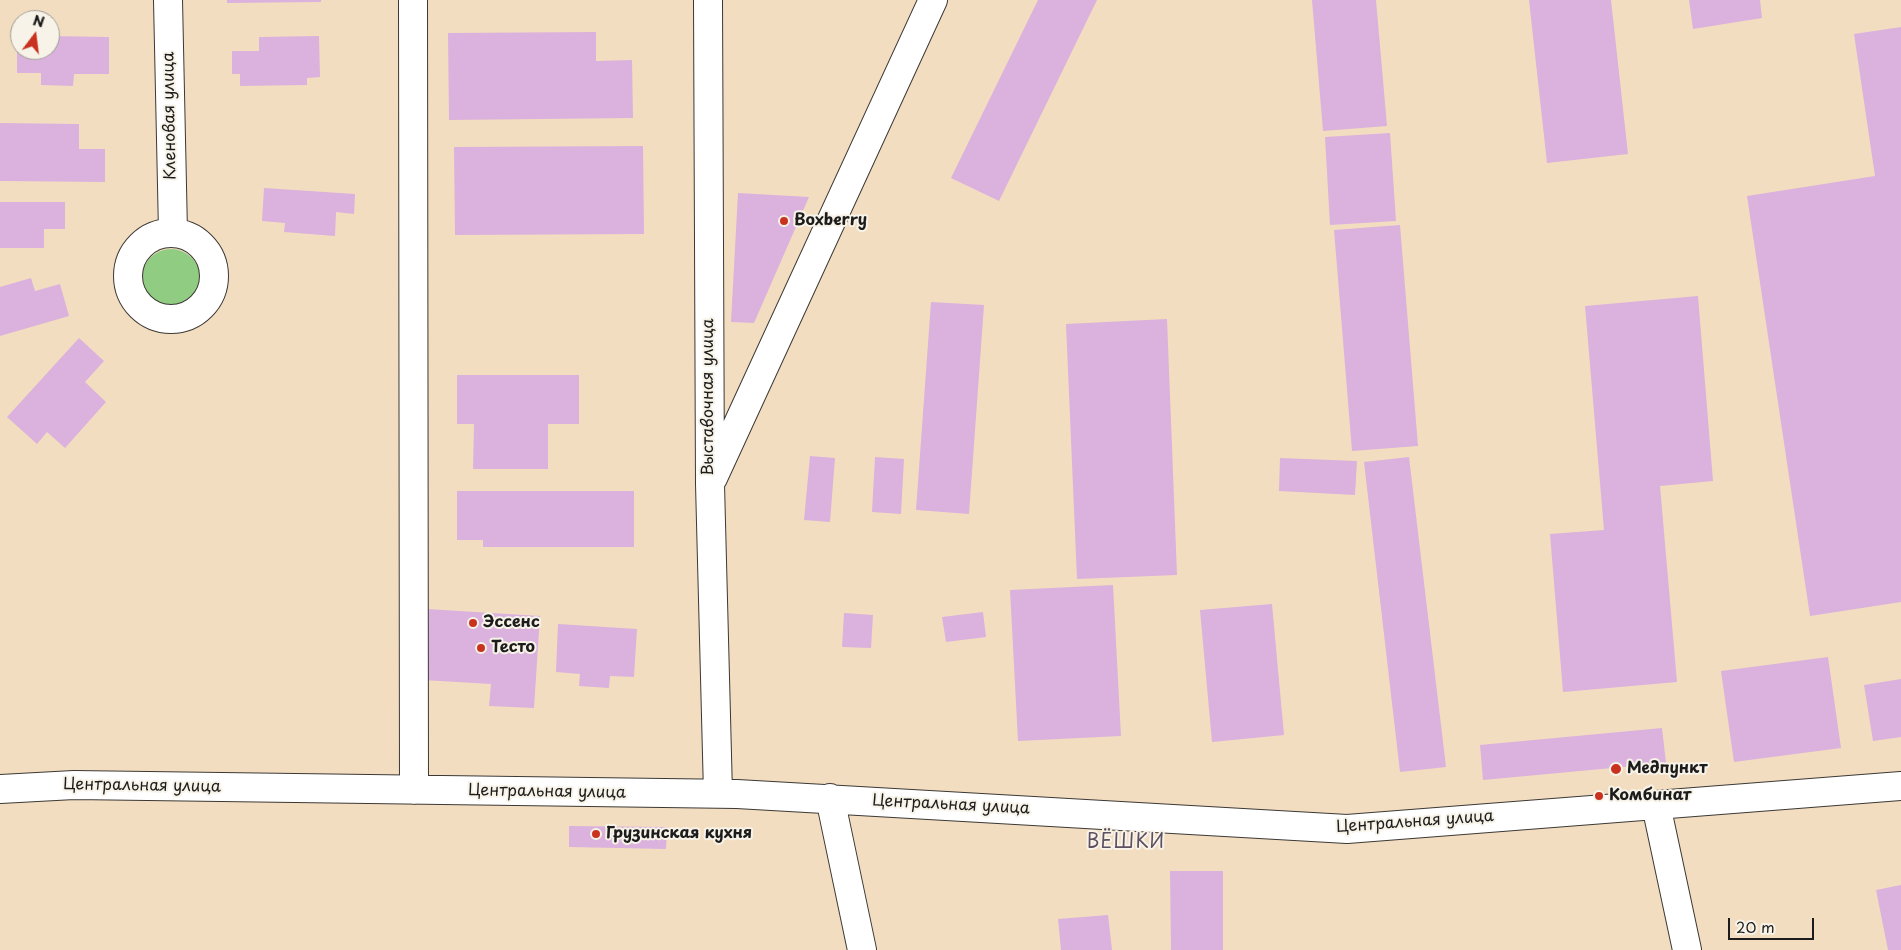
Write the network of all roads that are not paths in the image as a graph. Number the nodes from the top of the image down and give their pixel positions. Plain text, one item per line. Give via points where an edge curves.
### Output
1 (168, 0) edge
2 (413, 0) edge
3 (708, 0) edge
4 (933, 0) edge
5 (173, 232) dead end
6 (710, 484) junction
7 (1901, 786) edge
8 (0, 789) edge
9 (414, 790) junction
10 (718, 793) junction
11 (830, 798) junction
12 (1656, 805) junction
13 (862, 950) edge
14 (1687, 950) edge

1 - 5 street, Кленовая улица
2 - 9 street
3 - 6 street, Выставочная улица
4 - 6 street
6 - 10 street, Выставочная улица
7 - 12 street, Центральная улица
8 - 9 street, Центральная улица via 74,785
9 - 10 street, Центральная улица
10 - 11 street, Центральная улица
11 - 12 street, Центральная улица via 1346,829
11 - 13 street
12 - 14 street

